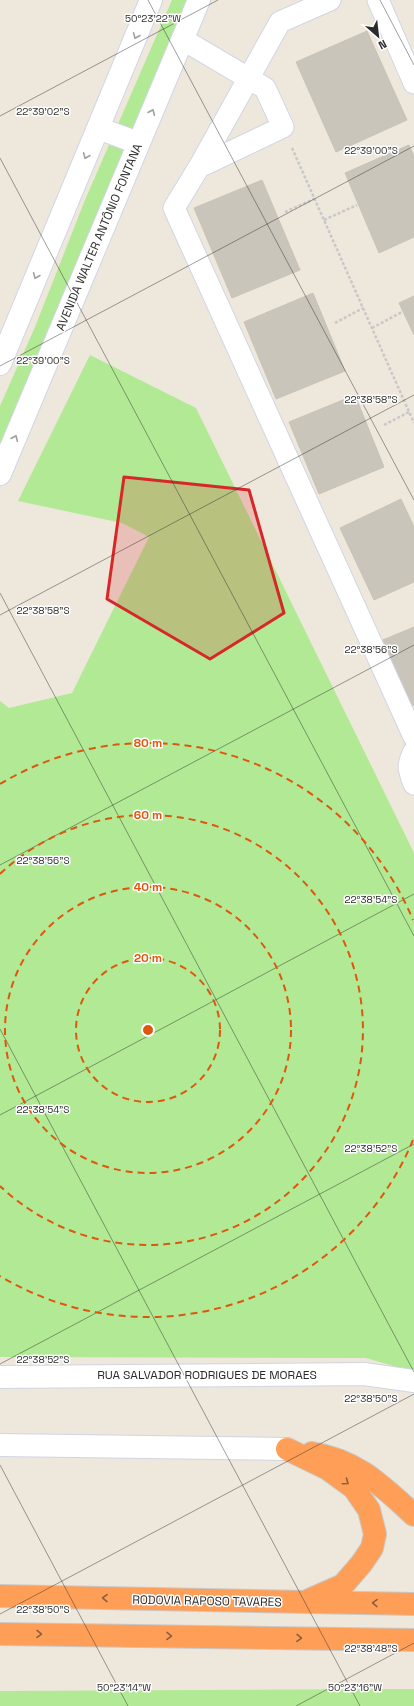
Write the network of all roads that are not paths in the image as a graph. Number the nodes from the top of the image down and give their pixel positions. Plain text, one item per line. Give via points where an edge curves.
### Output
1 (150, 0) edge
2 (199, 0) edge
3 (330, 0) edge
4 (378, 0) edge
5 (182, 39) junction
6 (249, 78) junction
7 (414, 83) edge
8 (98, 128) junction
9 (138, 143) junction
10 (199, 167) junction
11 (0, 364) edge
12 (0, 472) edge
13 (414, 737) edge
14 (414, 751) edge
15 (414, 784) edge
16 (0, 1377) edge
17 (414, 1381) edge
18 (0, 1445) edge
19 (287, 1449) junction
20 (414, 1516) edge
21 (0, 1596) edge
22 (304, 1602) junction
23 (414, 1604) edge
24 (0, 1634) edge
25 (414, 1640) edge

1 -> 8 main road
2 - 5 main road, AVENIDA WALTER ANTÔNIO FONTANA
3 - 6 street via 280,22
4 - 7 street
5 - 6 street
9 -> 5 main road, AVENIDA WALTER ANTÔNIO FONTANA
6 - 10 street
6 - 10 street via 265,88 283,127
8 - 9 main road
8 -> 11 main road
12 -> 9 main road, AVENIDA WALTER ANTÔNIO FONTANA
10 - 13 street via 174,208
14 - 15 street via 408,770
16 - 17 main road, RUA SALVADOR RODRIGUES DE MORAES via 364,1374
18 - 19 main road
19 - 20 highway via 328,1455 344,1461 388,1491
19 -> 22 highway via 328,1469 354,1488 369,1510 375,1534 372,1548 343,1585
22 -> 21 highway, RODOVIA RAPOSO TAVARES
23 -> 22 highway, RODOVIA RAPOSO TAVARES
24 -> 25 highway

